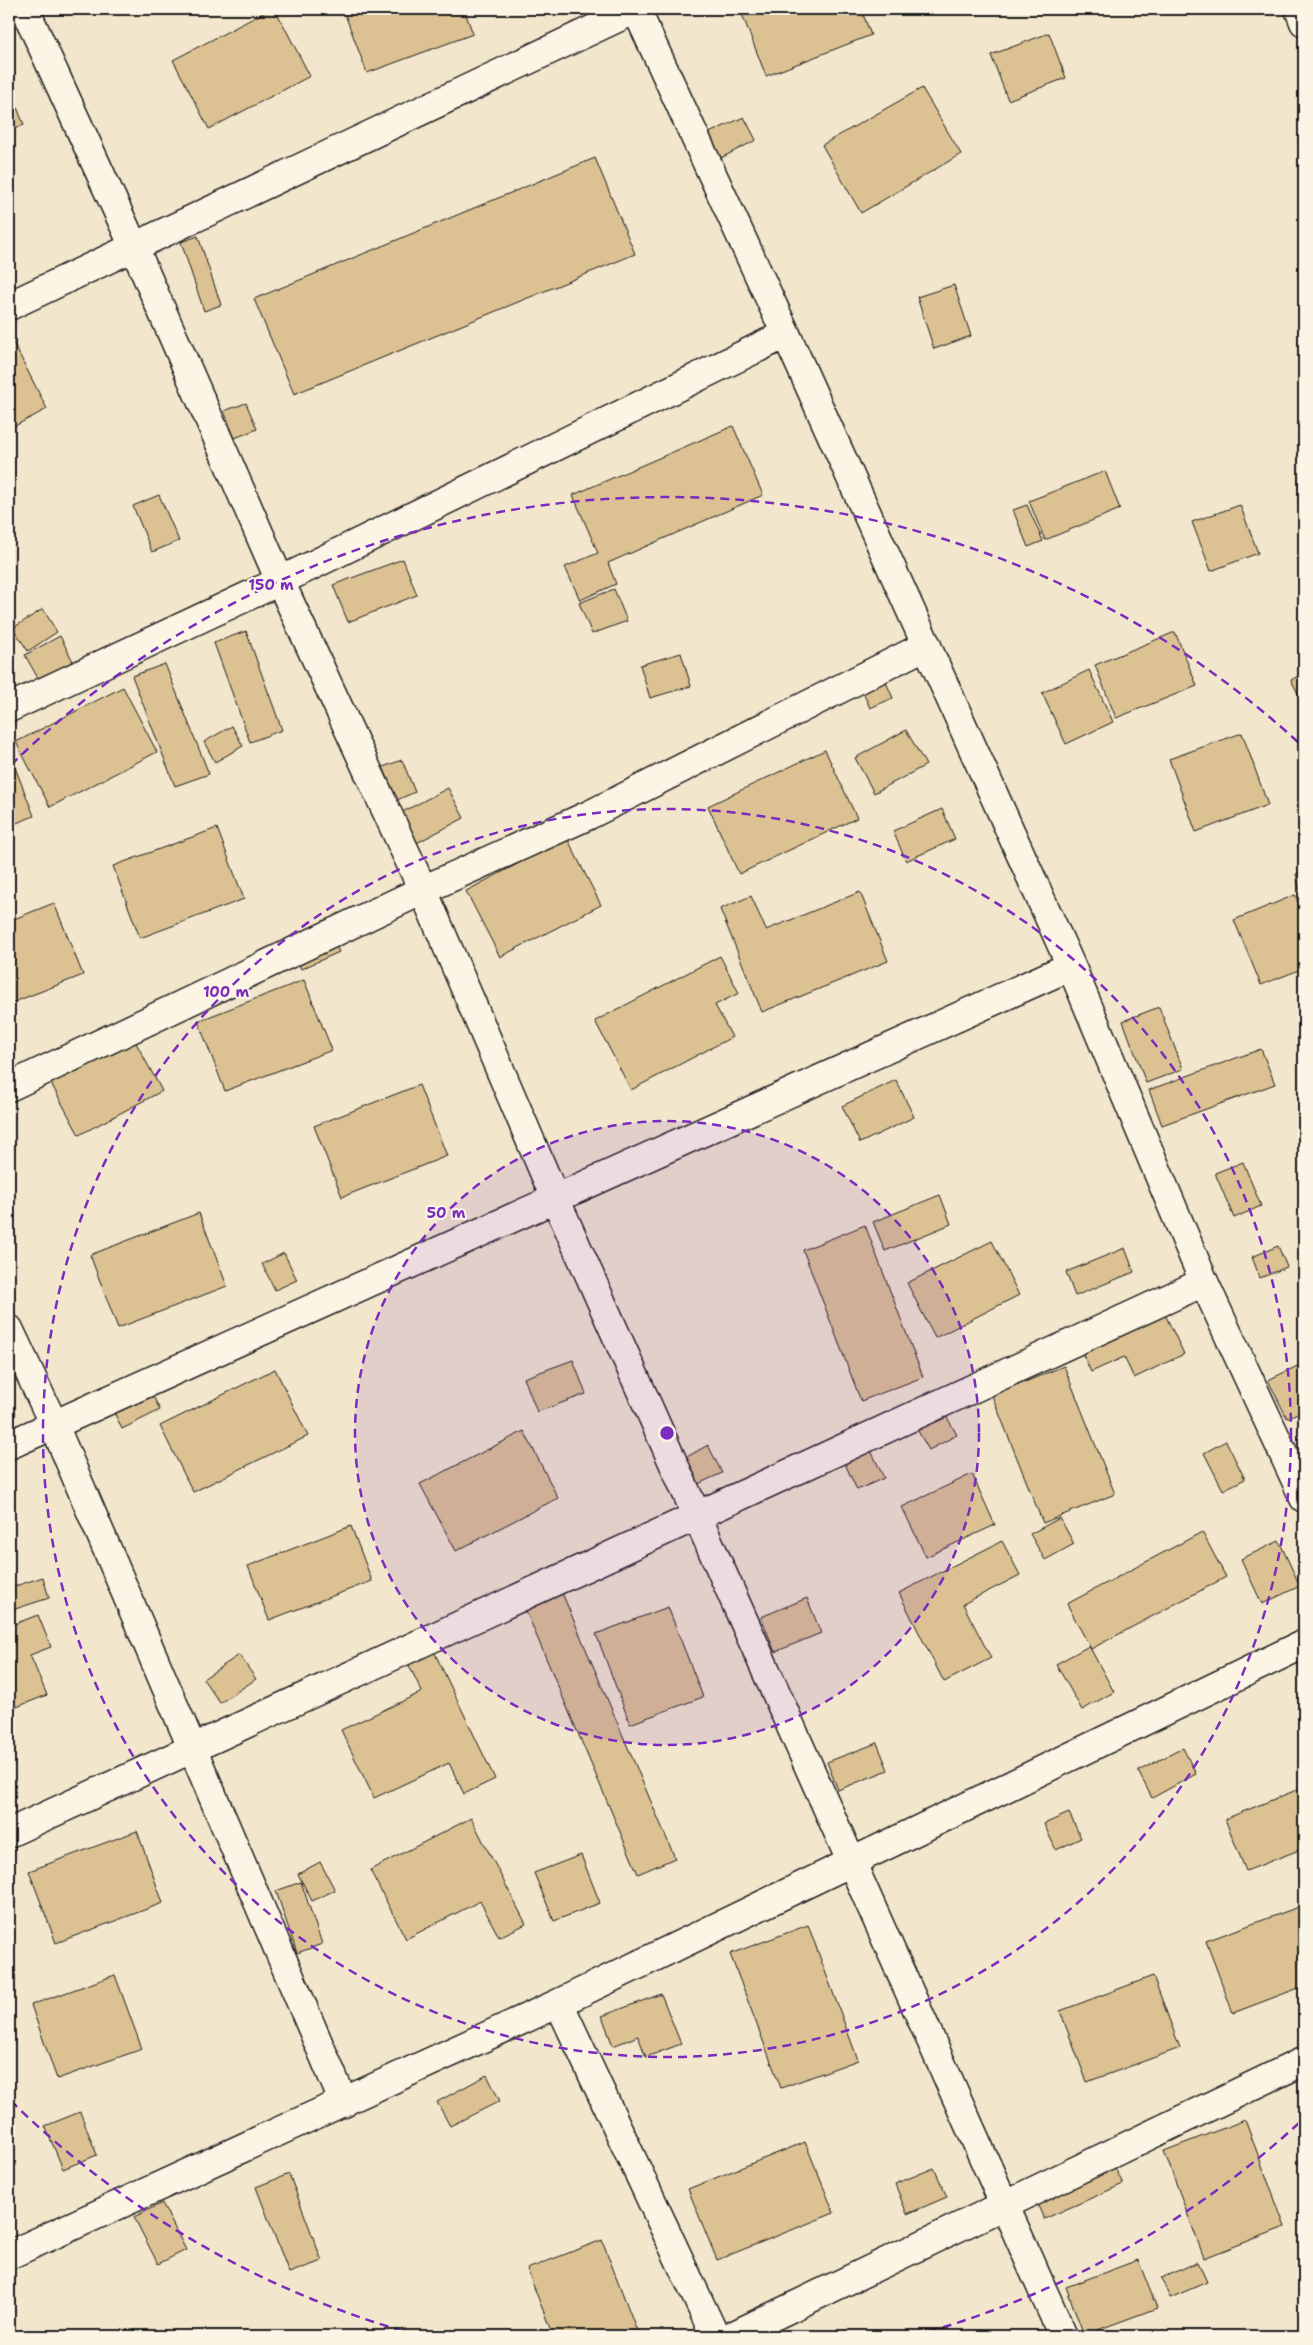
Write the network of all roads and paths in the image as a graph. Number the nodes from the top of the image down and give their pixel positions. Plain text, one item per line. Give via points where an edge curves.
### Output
1 (25, 9) edge
2 (636, 9) edge
3 (1299, 9) edge
4 (1304, 22) edge
5 (134, 247) junction
6 (9, 306) edge
7 (786, 334) junction
8 (280, 581) junction
9 (927, 645) junction
10 (9, 708) edge
11 (423, 890) junction
12 (1071, 966) junction
13 (9, 1086) edge
14 (555, 1198) junction
15 (1204, 1282) junction
16 (9, 1329) edge
17 (54, 1425) junction
18 (9, 1446) edge
19 (1304, 1498) edge
20 (697, 1516) junction
21 (1304, 1644) edge
22 (193, 1747) junction
23 (9, 1833) edge
24 (852, 1863) junction
25 (559, 2004) junction
26 (1304, 2061) edge
27 (344, 2103) junction
28 (1003, 2204) junction
29 (9, 2255) edge
30 (715, 2336) edge
31 (732, 2336) edge
32 (1063, 2336) edge

1 - 5 street
2 - 5 street
2 - 7 street
3 - 4 street
5 - 6 street
5 - 8 street
7 - 8 street
7 - 9 street
8 - 10 street
8 - 11 street
9 - 11 street via 589,815
9 - 12 street
11 - 13 street
11 - 14 street
12 - 14 street
12 - 15 street
14 - 17 street
14 - 20 street
15 - 19 street
15 - 20 street
16 - 17 street
17 - 18 street
17 - 22 street
20 - 22 street
20 - 24 street
21 - 24 street
22 - 23 street
22 - 27 street
24 - 25 street
24 - 28 street
25 - 27 street
25 - 30 street
26 - 28 street
27 - 29 street
28 - 31 street
28 - 32 street

